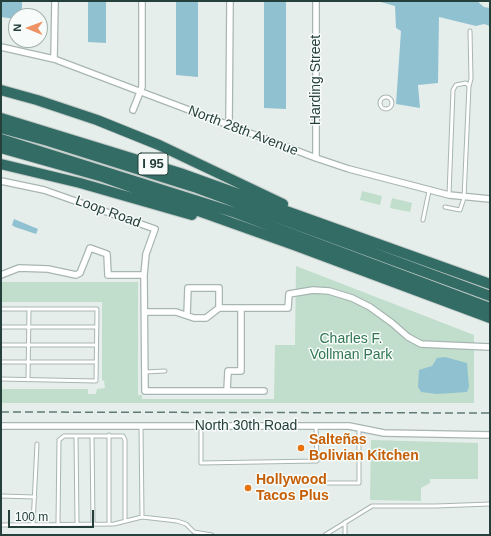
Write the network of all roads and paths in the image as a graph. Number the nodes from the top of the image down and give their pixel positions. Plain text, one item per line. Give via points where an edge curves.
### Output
1 (55, 1) edge
2 (142, 1) edge
3 (230, 1) edge
4 (316, 1) edge
5 (470, 31) dead end
6 (1, 47) edge
7 (54, 59) junction
8 (469, 86) junction
9 (1, 90) edge
10 (141, 92) junction
11 (385, 109) joint
12 (133, 110) dead end
13 (1, 118) edge
14 (230, 125) junction
15 (1, 128) edge
16 (1, 139) edge
17 (1, 148) edge
18 (316, 158) junction
19 (1, 164) edge
20 (1, 181) edge
21 (429, 191) junction
22 (449, 195) junction
23 (464, 198) junction
24 (490, 199) edge
25 (445, 208) dead end
26 (304, 216) junction
27 (423, 220) dead end
28 (294, 245) junction
29 (1, 275) edge
30 (144, 275) junction
31 (490, 284) edge
32 (490, 296) edge
33 (219, 308) junction
34 (241, 308) junction
35 (474, 308) junction
36 (490, 308) edge
37 (1, 309) edge
38 (28, 309) junction
39 (145, 312) junction
40 (187, 315) junction
41 (490, 318) edge
42 (1, 327) edge
43 (28, 327) junction
44 (96, 327) junction
45 (1, 345) edge
46 (28, 345) junction
47 (96, 346) junction
48 (490, 347) edge
49 (1, 362) edge
50 (28, 362) junction
51 (96, 362) junction
52 (165, 371) dead end
53 (144, 372) junction
54 (1, 379) edge
55 (28, 380) junction
56 (228, 391) junction
57 (264, 391) dead end
58 (1, 426) edge
59 (141, 426) junction
60 (201, 426) junction
61 (316, 426) junction
62 (359, 428) junction
63 (109, 435) junction
64 (490, 435) edge
65 (76, 436) junction
66 (92, 436) junction
67 (37, 444) dead end
68 (327, 483) dead end
69 (1, 496) edge
70 (35, 497) junction
71 (490, 504) edge
72 (142, 517) junction
73 (125, 521) junction
74 (345, 522) junction
75 (58, 523) junction
76 (77, 523) junction
77 (34, 524) junction
78 (93, 524) junction
79 (109, 524) junction
80 (1, 525) edge
81 (327, 534) edge
82 (212, 535) edge
83 (345, 535) edge

1 - 7 street
2 - 10 street
3 - 14 street
4 - 18 street, Harding Street
5 - 8 lane
6 - 7 street, North 28th Avenue
7 - 10 street, North 28th Avenue
8 - 22 lane via 466,83 459,84 453,90
8 - 23 lane
9 - 26 highway via 97,120 159,145 279,201
10 - 12 street
10 - 14 street, North 28th Avenue
11 - 11 lane via 393,103 386,96 380,103
13 - 26 highway, I 95 via 173,170
14 - 18 street, North 28th Avenue
15 - 32 highway via 197,188
16 - 35 highway via 236,213
17 - 28 highway, I 95 via 103,178
18 - 21 street, North 28th Avenue
19 - 28 highway via 80,183
20 - 30 street, Loop Road via 60,195 155,229 146,254
21 - 22 street, North 28th Avenue
21 - 27 lane
22 - 23 street, North 28th Avenue
23 - 24 street, North 28th Avenue
23 - 25 lane via 460,210
26 - 31 highway, I 95
28 - 35 highway, I 95
29 - 30 street via 19,268 80,273 90,248 107,254 108,275
30 - 39 street
33 - 34 street
33 - 40 street via 206,318
33 - 40 street via 219,288 188,288
34 - 48 street via 288,308 289,294 329,291 370,306 420,344
34 - 56 street via 241,371 228,371
35 - 36 highway
35 - 41 highway, I 95
37 - 38 lane
38 - 43 lane
38 - 44 lane via 97,309
39 - 40 street via 176,312
39 - 53 street
42 - 43 lane
43 - 44 lane
43 - 46 lane
44 - 47 lane
45 - 46 lane
46 - 47 lane
46 - 50 lane
47 - 51 lane
49 - 50 lane
50 - 51 lane
50 - 55 lane
51 - 55 lane via 96,381
52 - 53 lane
53 - 56 street via 145,391
54 - 55 lane
56 - 57 street
58 - 59 street, North 30th Road
59 - 60 street, North 30th Road
59 - 72 lane
60 - 61 street, North 30th Road
60 - 61 lane via 201,463 316,461
61 - 62 street, North 30th Road
62 - 64 street, North 30th Road via 384,433
62 - 68 lane via 358,483
63 - 66 lane
63 - 73 lane via 120,435 124,440
63 - 79 lane
65 - 66 lane
65 - 75 lane via 64,436 59,440
65 - 76 lane
66 - 78 lane
67 - 70 lane
69 - 70 lane
70 - 77 lane
71 - 74 lane via 372,506
72 - 73 lane
72 - 82 lane via 177,521 186,524 194,532
73 - 79 lane
74 - 81 lane
74 - 83 lane
75 - 76 lane
75 - 77 lane
76 - 78 lane
77 - 80 lane
78 - 79 lane

